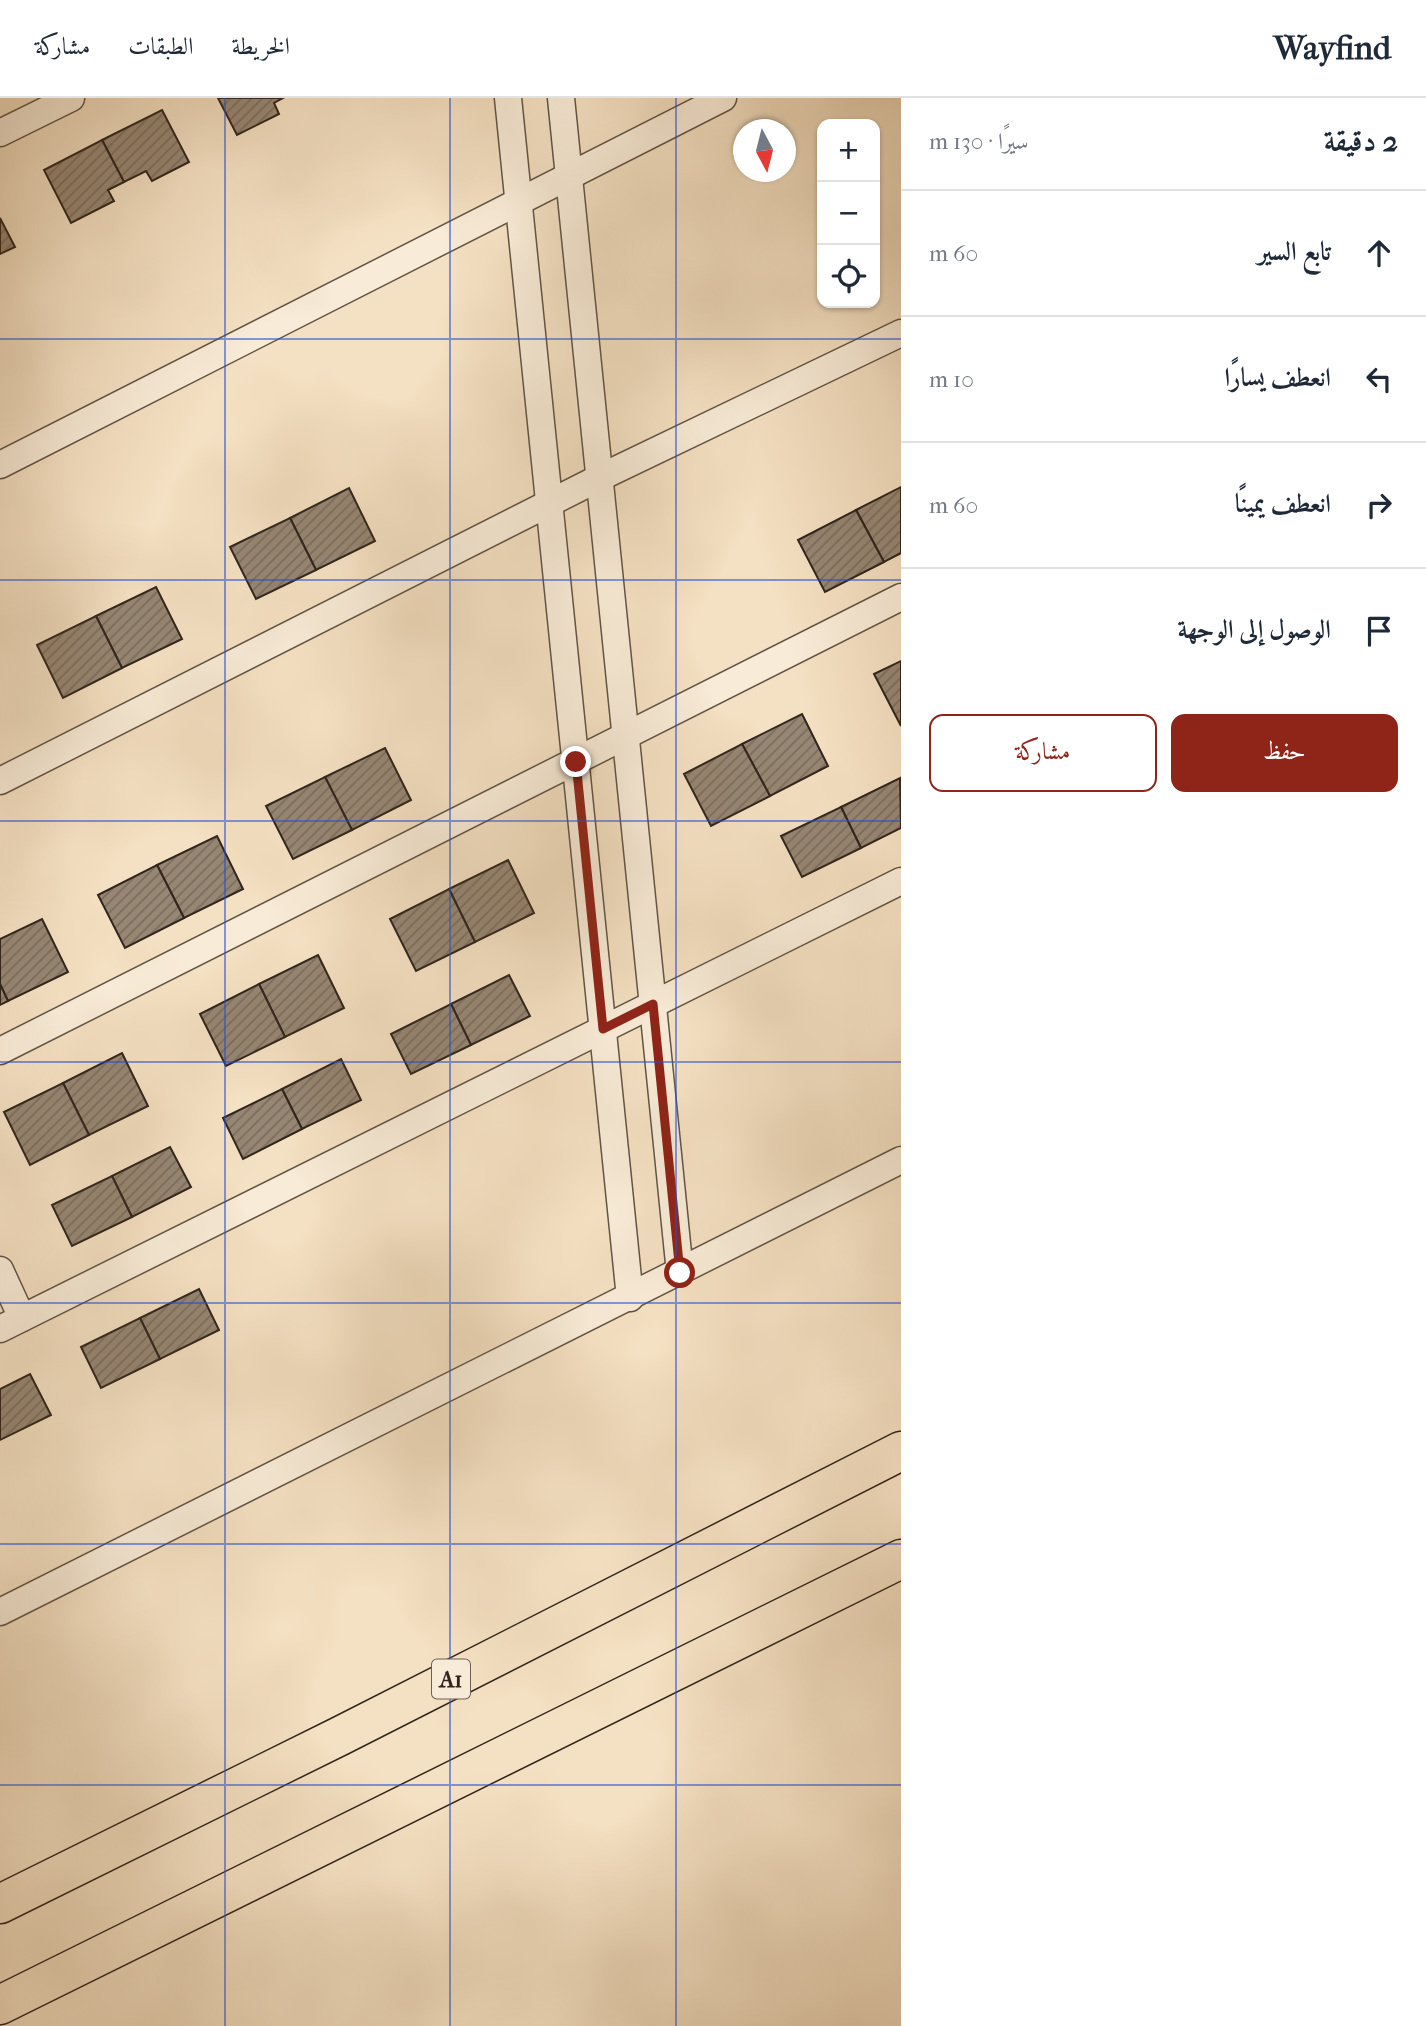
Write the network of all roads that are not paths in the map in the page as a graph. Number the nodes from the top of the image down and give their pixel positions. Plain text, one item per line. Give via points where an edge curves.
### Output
1 (71, 98) edge
2 (508, 98) edge
3 (561, 98) edge
4 (723, 98) edge
5 (0, 133) edge
6 (569, 178) junction
7 (519, 204) junction
8 (901, 333) edge
9 (0, 465) edge
10 (600, 478) junction
11 (549, 503) junction
12 (901, 597) edge
13 (625, 736) junction
14 (576, 762) junction
15 (0, 781) edge
16 (901, 881) edge
17 (653, 1004) junction
18 (603, 1029) junction
19 (0, 1051) edge
20 (901, 1160) edge
21 (0, 1270) edge
22 (680, 1273) junction
23 (630, 1298) junction
24 (11, 1324) edge
25 (901, 1451) edge
26 (901, 1559) edge
27 (0, 1612) edge
28 (0, 1904) edge
29 (0, 2005) edge

1 - 5 street
2 - 7 street
3 - 6 street
4 - 6 street
6 - 7 street
6 - 10 street
7 - 9 street
7 - 11 street
8 - 10 street
10 - 11 street
10 - 13 street
11 - 14 street
11 - 15 street
12 - 13 street
13 - 14 street
13 - 17 street
14 - 18 street
14 - 19 street
16 - 17 street
17 - 18 street
17 - 22 street
18 - 23 street
18 - 24 street
20 - 22 street
21 - 24 street
22 - 23 street
23 - 27 street
25 - 28 highway, A1
26 - 29 highway

